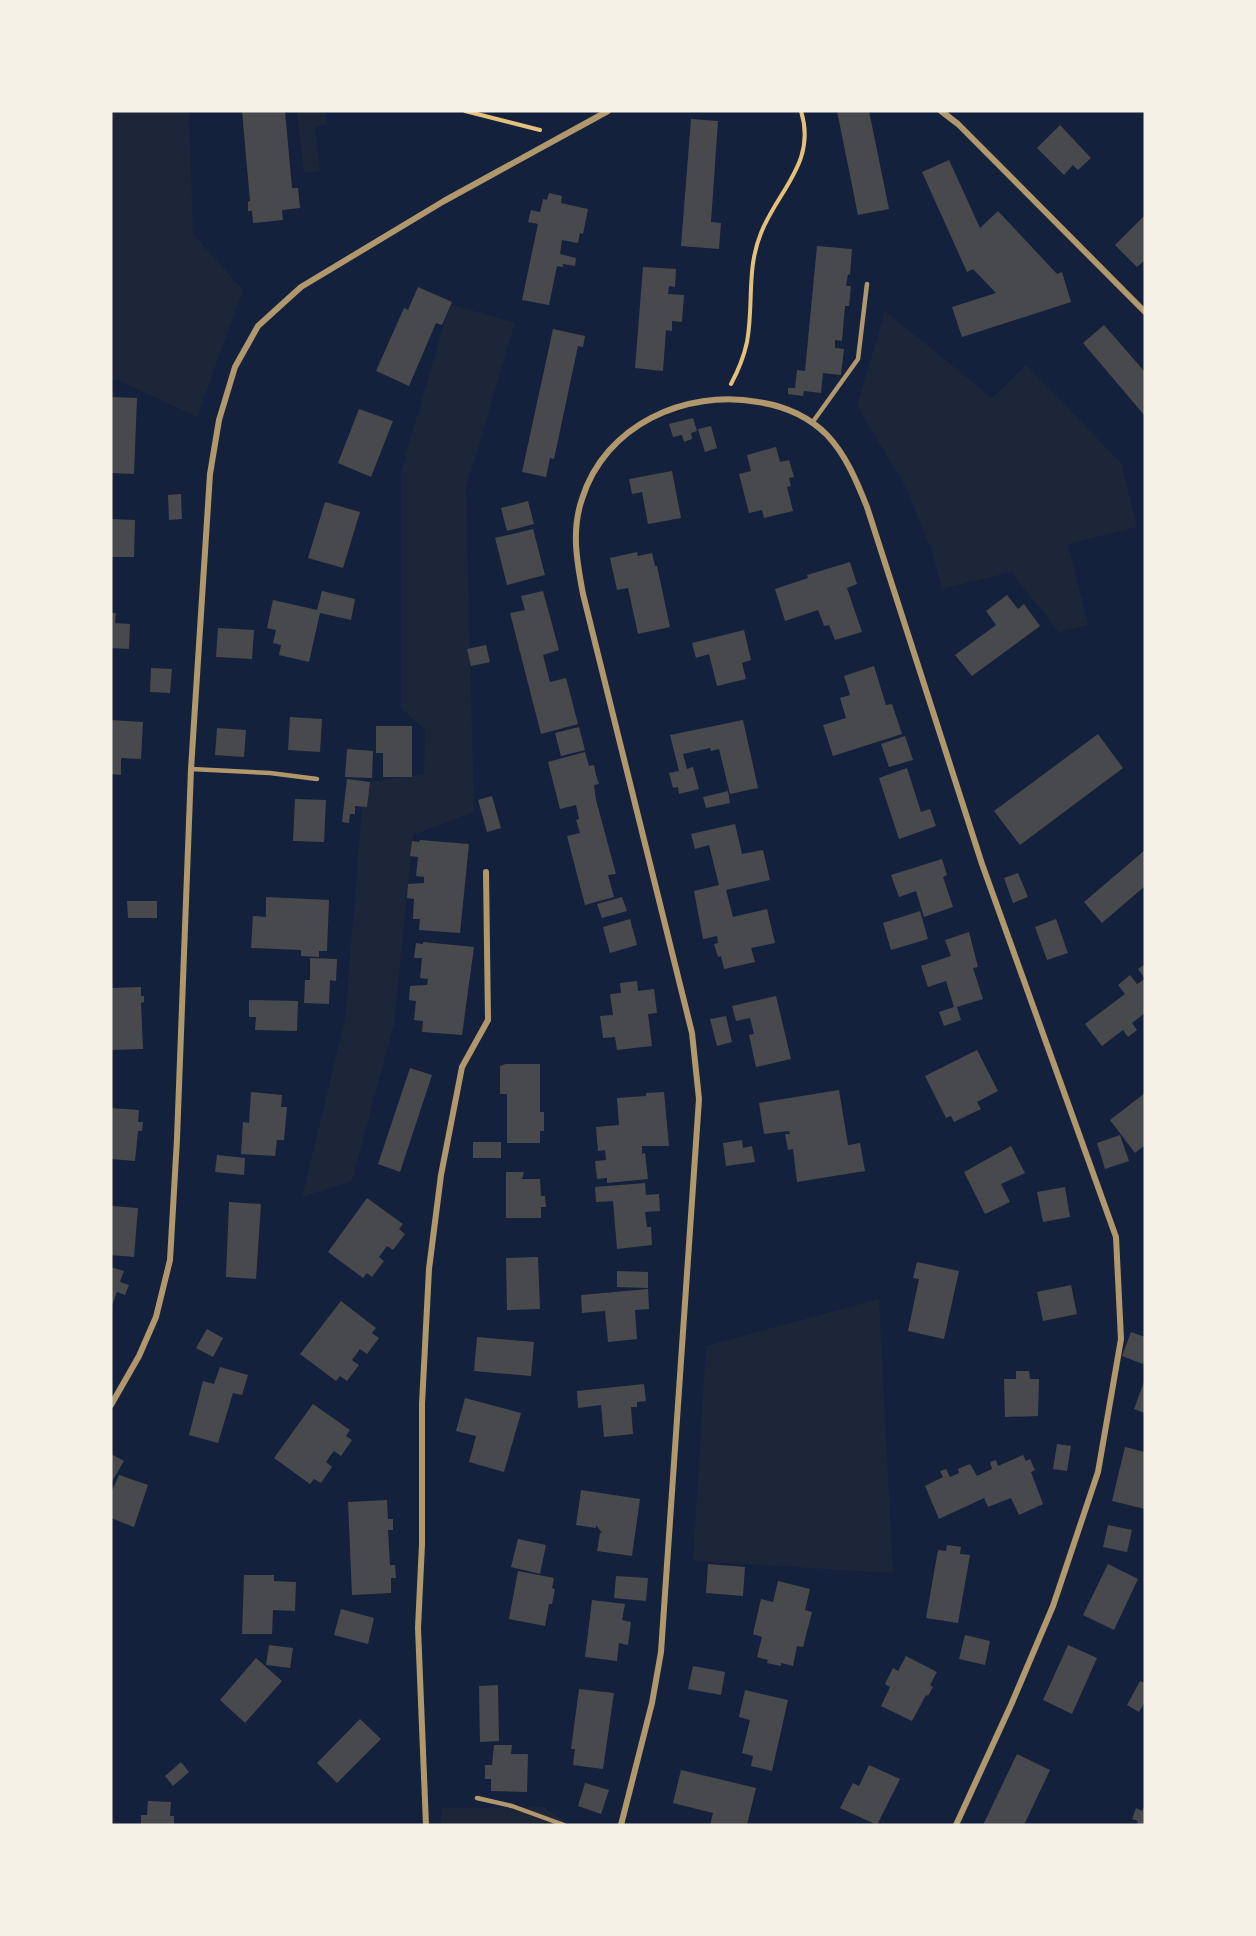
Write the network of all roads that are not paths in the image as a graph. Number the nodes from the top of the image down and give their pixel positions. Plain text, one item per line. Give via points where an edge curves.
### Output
1 (608, 111) edge
2 (941, 111) edge
3 (867, 284) dead end
4 (1145, 312) edge
5 (812, 423) junction
6 (191, 769) junction
7 (317, 779) dead end
8 (486, 872) dead end
9 (111, 1405) edge
10 (477, 1798) dead end
11 (426, 1825) edge
12 (564, 1825) edge
13 (621, 1825) edge
14 (956, 1825) edge

1 - 6 street via 444,201 300,287 258,326 235,367 219,420 210,474
2 - 4 street
3 - 5 lane via 858,359
5 - 13 street via 792,410 724,398 686,404 653,416 618,441 592,474 577,520 575,539 583,594 692,1034 699,1099 661,1652
5 - 14 street via 841,454 867,507 982,864 1116,1238 1121,1339 1098,1472 1053,1606
6 - 7 lane via 270,772
6 - 9 street via 170,1260 156,1317
8 - 11 street via 488,1020 462,1067 441,1175 429,1269 418,1628
10 - 12 lane

